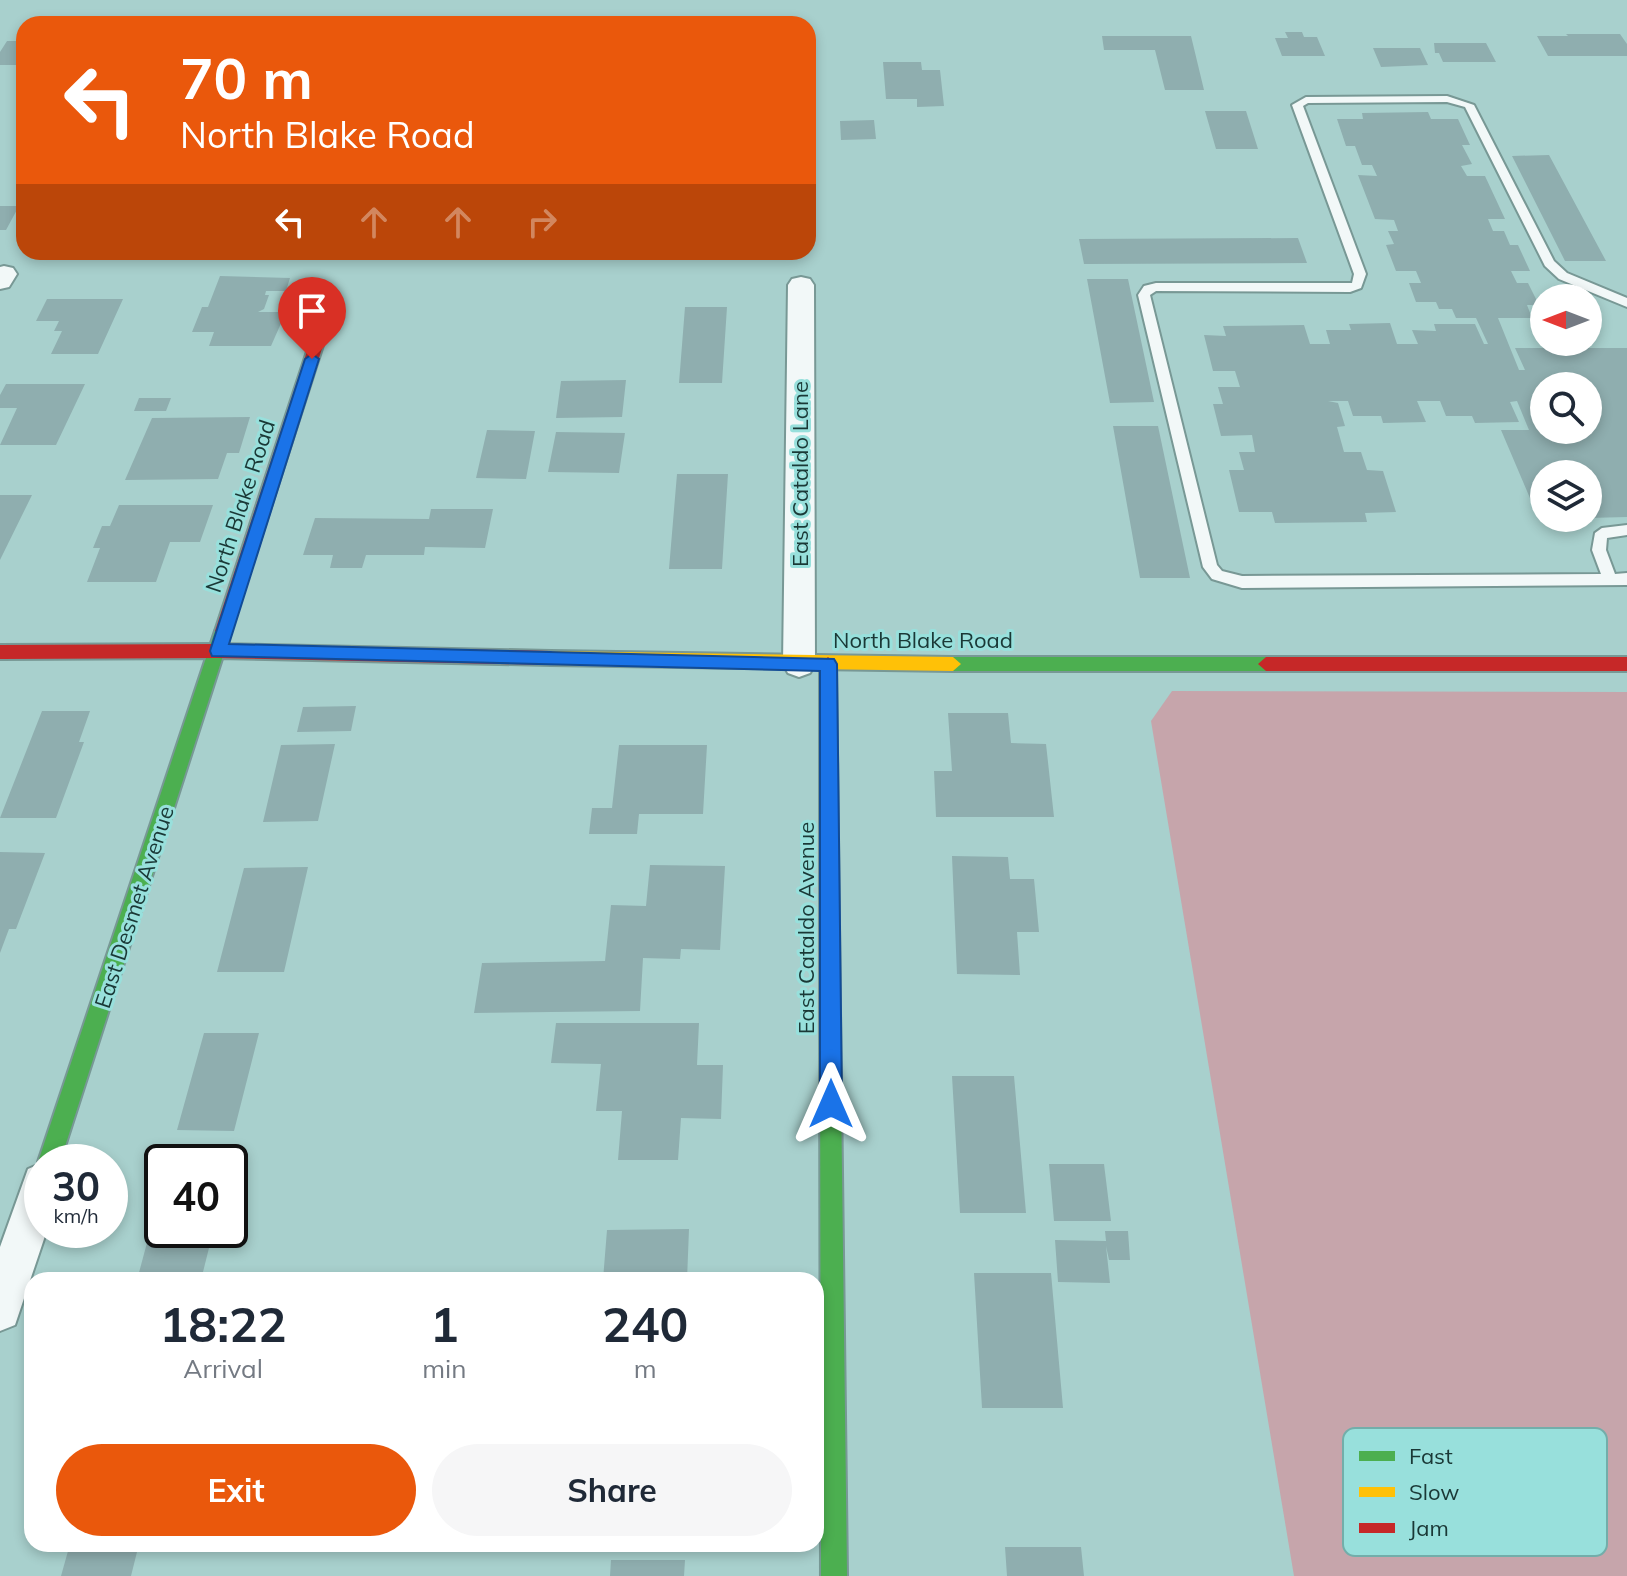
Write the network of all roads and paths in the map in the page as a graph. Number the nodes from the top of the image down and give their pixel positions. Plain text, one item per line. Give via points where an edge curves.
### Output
1 (801, 285) dead end
2 (1627, 303) edge
3 (321, 330) dead end
4 (1627, 530) edge
5 (1627, 579) edge
6 (1611, 580) junction
7 (218, 651) junction
8 (0, 652) edge
9 (799, 664) junction
10 (828, 664) junction
11 (1627, 664) edge
12 (55, 1144) edge
13 (24, 1237) edge
14 (0, 1310) edge
15 (834, 1576) edge

1 - 9 street, East Cataldo Lane
2 - 6 lane via 1556,272 1469,105 1447,99 1306,100 1297,105 1360,274 1357,285 1156,287 1144,295 1210,567 1217,575 1242,582
3 - 7 street, North Blake Road
4 - 6 lane via 1602,533 1598,539
5 - 6 lane
7 - 8 street, North Blake Road
7 - 9 street, North Blake Road
7 - 12 street, East Desmet Avenue
9 - 10 street, North Blake Road
10 - 11 street, North Blake Road
10 - 15 street, East Cataldo Avenue
13 - 14 street

